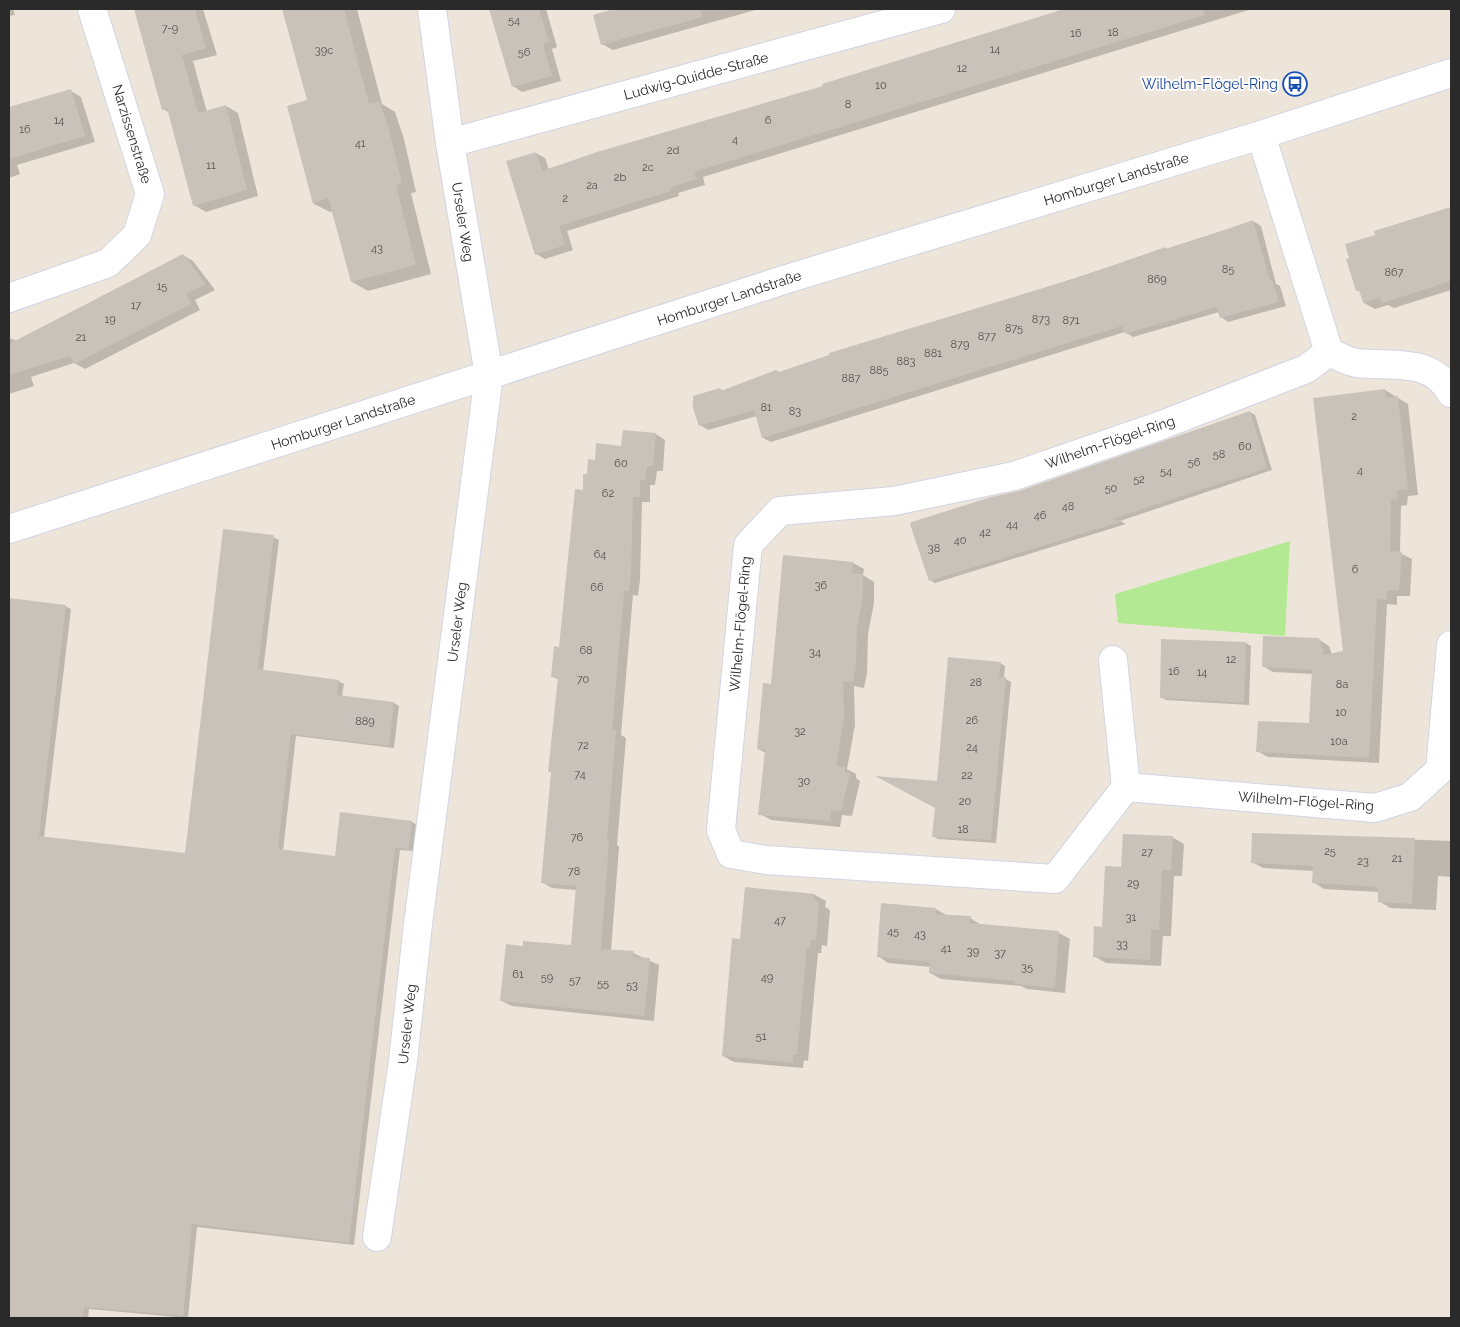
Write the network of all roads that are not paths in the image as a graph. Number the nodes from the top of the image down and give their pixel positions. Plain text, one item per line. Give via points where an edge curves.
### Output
1 (92, 9) edge
2 (432, 9) edge
3 (941, 9) edge
4 (1451, 73) edge
5 (1261, 135) junction
6 (450, 143) junction
7 (9, 298) edge
8 (1329, 352) junction
9 (489, 376) junction
10 (1451, 393) edge
11 (9, 529) edge
12 (1451, 645) edge
13 (1113, 660) dead end
14 (1126, 787) junction
15 (377, 1237) dead end

1 - 7 street, Narzissenstraße via 150,194 137,235 108,263
2 - 6 street, Urseler Weg
3 - 6 street, Ludwig-Quidde-Straße
4 - 5 street, Homburger Landstraße
5 - 8 street
5 - 9 street, Homburger Landstraße via 800,275
6 - 9 street, Urseler Weg
8 - 10 street via 1355,363 1422,367 1444,380
8 - 14 street, Wilhelm-Flögel-Ring via 1306,369 1158,426 1014,476 894,501 780,511 748,546 722,830 731,854 766,860 1055,879
9 - 11 street, Homburger Landstraße
9 - 15 street, Urseler Weg via 403,1061
12 - 14 street, Wilhelm-Flögel-Ring via 1440,770 1410,797 1375,808
13 - 14 street

